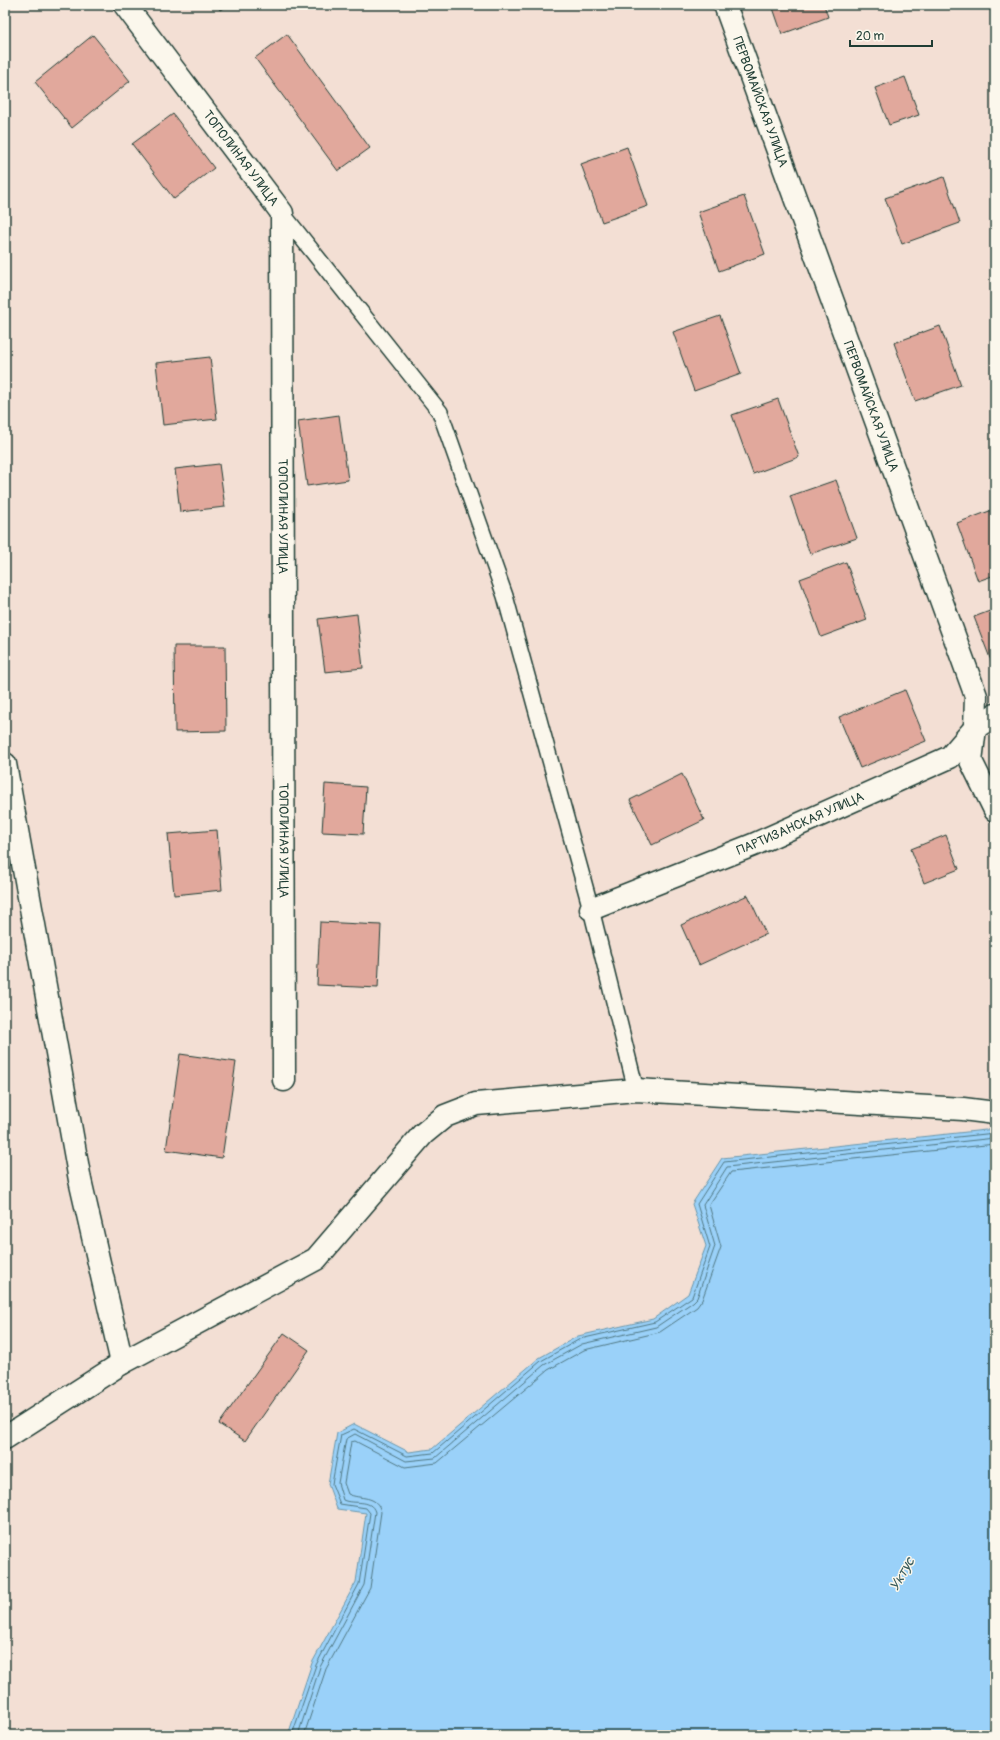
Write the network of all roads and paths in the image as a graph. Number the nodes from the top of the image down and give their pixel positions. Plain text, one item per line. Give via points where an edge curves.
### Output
1 (125, 5) edge
2 (725, 5) edge
3 (282, 213) junction
4 (995, 714) edge
5 (975, 728) junction
6 (5, 764) edge
7 (995, 810) edge
8 (591, 909) junction
9 (284, 1080) dead end
10 (636, 1090) junction
11 (995, 1113) edge
12 (122, 1363) junction
13 (5, 1438) edge

1 - 3 street, ТОПОЛИНАЯ УЛИЦА
2 - 5 street, ПЕРВОМАЙСКАЯ УЛИЦА via 976,696
3 - 8 lane via 440,412 505,596
3 - 9 street, ТОПОЛИНАЯ УЛИЦА
4 - 5 street, ПАРТИЗАНСКАЯ УЛИЦА
5 - 7 street, ПЕРВОМАЙСКАЯ УЛИЦА via 971,761
5 - 8 street, ПАРТИЗАНСКАЯ УЛИЦА via 950,757 753,845
6 - 12 street via 80,1180
8 - 10 lane
10 - 11 street
10 - 12 street via 476,1104 445,1116 423,1134 316,1259
12 - 13 street

